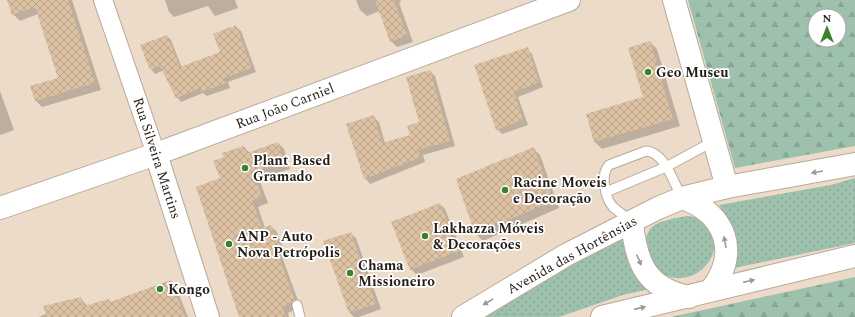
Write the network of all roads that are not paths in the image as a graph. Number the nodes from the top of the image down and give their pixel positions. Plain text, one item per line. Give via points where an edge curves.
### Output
1 (103, 0) edge
2 (569, 0) edge
3 (674, 0) edge
4 (714, 141) junction
5 (156, 154) junction
6 (855, 164) edge
7 (666, 167) junction
8 (727, 187) junction
9 (606, 192) junction
10 (682, 198) junction
11 (0, 208) edge
12 (632, 222) junction
13 (855, 256) edge
14 (711, 290) junction
15 (689, 297) junction
16 (297, 305) dead end
17 (208, 317) edge
18 (300, 317) edge
19 (463, 317) edge
20 (602, 317) edge

1 - 5 street, Rua Silveira Martins
2 - 5 street, Rua João Carniel
3 - 4 street
4 - 7 lane
4 - 8 street
5 - 11 street, Rua João Carniel
5 - 17 street, Rua Silveira Martins
6 -> 8 street, Avenida das Hortênsias
7 - 9 lane
7 - 9 lane via 657,154 646,151 609,166 605,169 604,176
7 - 10 lane
8 - 10 street, Avenida das Hortênsias
9 - 12 lane via 613,206
10 - 12 street, Avenida das Hortênsias
14 -> 10 street via 724,268 726,249 722,230 706,209
12 -> 15 street via 636,253 647,274 666,290
12 -> 19 street, Avenida das Hortênsias via 566,255
14 -> 13 street
14 - 15 street
20 -> 15 street
16 - 18 lane

